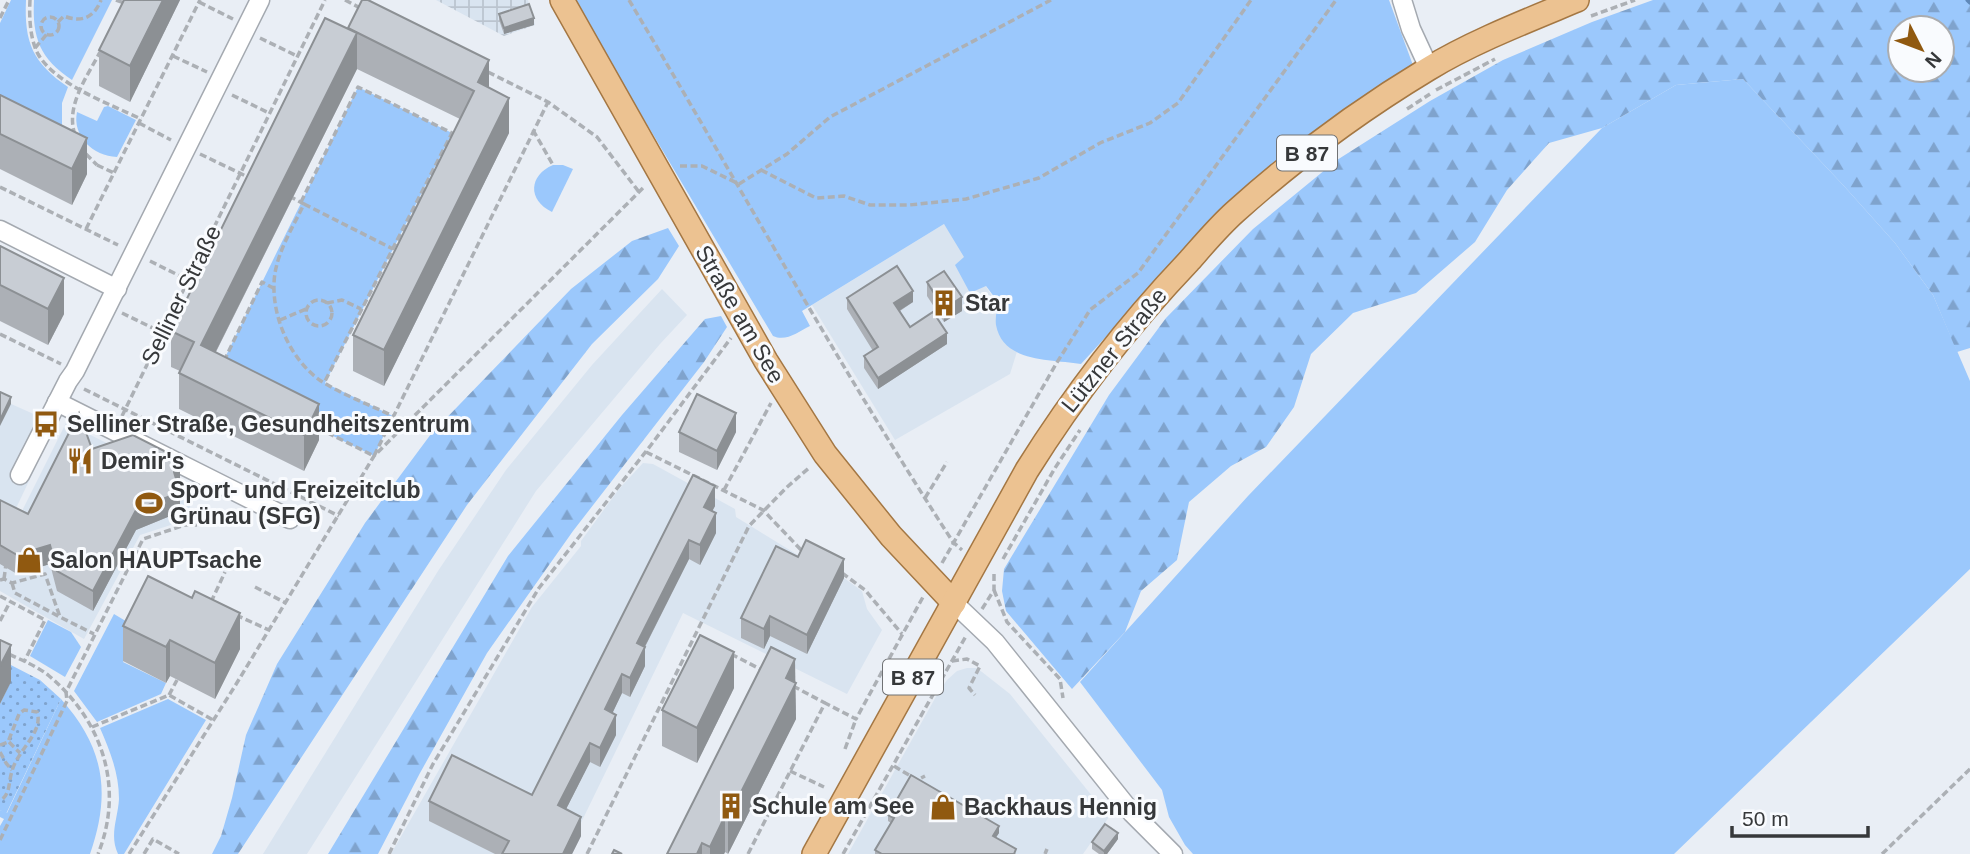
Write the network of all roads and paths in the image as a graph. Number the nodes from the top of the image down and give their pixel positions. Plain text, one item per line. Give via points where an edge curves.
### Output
1 (9, 0) edge
2 (30, 0) edge
3 (101, 0) edge
4 (116, 0) edge
5 (126, 0) edge
6 (260, 0) edge
7 (325, 0) edge
8 (345, 0) edge
9 (562, 0) edge
10 (629, 0) edge
11 (1051, 0) edge
12 (1251, 0) edge
13 (1336, 0) edge
14 (1402, 0) edge
15 (1577, 0) edge
16 (200, 1) edge
17 (369, 12) edge
18 (0, 18) edge
19 (58, 22) junction
20 (246, 28) junction
21 (47, 34) junction
22 (106, 40) edge
23 (35, 48) junction
24 (172, 56) junction
25 (297, 57) junction
26 (477, 66) edge
27 (1434, 79) junction
28 (219, 84) junction
29 (81, 89) junction
30 (548, 102) junction
31 (1405, 110) dead end
32 (270, 114) junction
33 (141, 119) junction
34 (533, 130) junction
35 (78, 141) edge
36 (84, 151) edge
37 (85, 159) edge
38 (97, 165) junction
39 (554, 165) dead end
40 (761, 170) junction
41 (114, 173) junction
42 (659, 173) junction
43 (240, 174) junction
44 (252, 179) edge
45 (739, 184) junction
46 (0, 187) edge
47 (284, 194) edge
48 (302, 203) junction
49 (86, 229) junction
50 (0, 230) edge
51 (393, 249) junction
52 (134, 254) junction
53 (188, 280) junction
54 (117, 289) junction
55 (275, 289) junction
56 (327, 303) junction
57 (108, 306) junction
58 (306, 309) junction
59 (362, 310) junction
60 (280, 320) junction
61 (743, 321) junction
62 (163, 333) junction
63 (0, 334) edge
64 (221, 366) edge
65 (71, 376) junction
66 (324, 383) junction
67 (781, 385) junction
68 (57, 402) junction
69 (125, 409) junction
70 (393, 416) junction
71 (1084, 424) dead end
72 (313, 426) edge
73 (646, 452) junction
74 (825, 454) junction
75 (374, 456) junction
76 (947, 462) dead end
77 (20, 475) dead end
78 (724, 490) junction
79 (925, 498) junction
80 (763, 510) junction
81 (339, 516) junction
82 (290, 519) dead end
83 (197, 525) dead end
84 (804, 553) edge
85 (10, 557) edge
86 (48, 568) dead end
87 (838, 571) edge
88 (225, 572) dead end
89 (45, 574) junction
90 (993, 577) dead end
91 (2, 580) edge
92 (12, 583) junction
93 (255, 587) dead end
94 (994, 590) dead end
95 (0, 596) edge
96 (23, 598) junction
97 (10, 602) junction
98 (211, 603) edge
99 (286, 603) junction
100 (954, 603) junction
101 (19, 606) junction
102 (39, 606) junction
103 (234, 614) edge
104 (35, 615) junction
105 (60, 617) junction
106 (0, 621) edge
107 (909, 622) dead end
108 (269, 630) junction
109 (94, 635) junction
110 (695, 635) junction
111 (902, 635) junction
112 (706, 641) edge
113 (0, 650) edge
114 (730, 654) edge
115 (24, 662) junction
116 (766, 672) edge
117 (177, 680) dead end
118 (790, 684) edge
119 (65, 692) junction
120 (169, 695) junction
121 (975, 695) dead end
122 (825, 703) junction
123 (1049, 712) junction
124 (856, 719) junction
125 (213, 720) junction
126 (92, 727) junction
127 (8, 742) junction
128 (0, 745) edge
129 (845, 749) dead end
130 (0, 752) edge
131 (20, 753) junction
132 (893, 765) junction
133 (1970, 769) edge
134 (12, 770) junction
135 (790, 771) junction
136 (925, 776) dead end
137 (824, 787) dead end
138 (0, 801) edge
139 (0, 840) edge
140 (1047, 849) dead end
141 (98, 854) edge
142 (129, 854) edge
143 (144, 854) edge
144 (179, 854) edge
145 (389, 854) edge
146 (587, 854) edge
147 (748, 854) edge
148 (814, 854) edge
149 (843, 854) edge
150 (1045, 854) edge
151 (1173, 854) edge
152 (1882, 854) edge

1 - 18 path
2 - 23 path
3 - 19 path via 90,16 64,16
4 - 5 path via 124,4
6 - 20 street
7 - 25 path, Selliner Straße
8 - 17 path
9 - 42 main road, Straße am See
10 - 45 path
11 - 40 path via 830,117
12 - 40 path via 1178,103 1150,123 1100,143 1039,178 966,199 870,205 844,196 816,198
13 - 79 path via 1138,273 1090,310 953,542
14 - 27 street
15 - 27 main road, Lützner Straße / B 87 via 1525,21
16 - 20 path
16 - 24 path
19 - 21 path via 56,32
19 - 21 path via 50,17 44,20 41,26
20 - 25 path
20 - 28 street
21 - 23 path
22 - 29 path
23 - 29 path via 49,67
24 - 28 path
24 - 33 path
25 - 32 path, Selliner Straße
26 - 30 path
27 - 31 path
27 - 100 main road, Lützner Straße / B 87 via 1320,142 1235,212 1161,290 1057,422
28 - 32 path
28 - 52 street
29 - 33 path
29 - 35 path via 72,121
30 - 34 path
30 - 75 path via 597,137 639,192
32 - 43 path, Selliner Straße
33 - 41 path
34 - 39 path
34 - 70 path
36 - 38 path
37 - 38 path
38 - 41 path
40 - 45 path
41 - 49 path
42 - 45 path via 702,166
42 - 61 main road, Straße am See
43 - 44 path
43 - 53 path, Selliner Straße
45 - 79 path
46 - 49 path
47 - 48 path
48 - 51 path
48 - 51 path via 358,87 452,133
48 - 55 path via 281,253
49 - 52 path
50 - 54 street
51 - 59 path
52 - 53 path
52 - 54 street
53 - 62 path, Selliner Straße
54 - 57 street
55 - 60 path
55 - 64 path via 262,282
56 - 58 path via 313,301
56 - 58 path via 331,315 322,325 308,320
56 - 59 path via 342,300
57 - 62 path
57 - 65 street
58 - 60 path
59 - 66 path
60 - 66 path via 296,355
61 - 67 main road, Straße am See
61 - 73 path
62 - 69 path, Selliner Straße
63 - 65 path
65 - 68 street
65 - 69 path
66 - 70 path
67 - 74 main road, Straße am See
67 - 78 path
68 - 77 street
68 - 82 street
69 - 81 path
70 - 75 path
71 - 90 path
72 - 75 path
73 - 78 path
73 - 145 path via 539,588 433,764
74 - 80 path
74 - 100 main road, Straße am See
75 - 81 path
76 - 79 path
78 - 80 path
80 - 84 path
80 - 110 path via 749,526
81 - 99 path
83 - 109 path via 143,539
85 - 91 path
86 - 89 path
87 - 111 path via 865,590
88 - 98 path
89 - 92 path
89 - 105 path
91 - 92 path
92 - 96 path
93 - 99 path
94 - 123 path via 1007,622 1060,679 1063,699
95 - 97 path
96 - 101 path
96 - 102 path
97 - 101 path
97 - 106 path
99 - 108 path
100 - 123 street via 985,631
100 - 148 main road, Lützner Straße / B 87
101 - 104 path
102 - 104 path
102 - 105 path
103 - 108 path
104 - 115 path via 45,620
105 - 109 path
107 - 111 path
108 - 125 path
109 - 119 path
110 - 112 path
110 - 146 path
111 - 124 path
113 - 115 path
114 - 116 path
115 - 119 path via 46,673
117 - 120 path
118 - 122 path
119 - 126 path
119 - 139 path via 67,701
120 - 125 path
120 - 126 path
121 - 132 path via 969,688 981,666 967,659 952,661
122 - 124 path
122 - 135 path
123 - 151 street via 1132,813
124 - 129 path
125 - 142 path
126 - 141 path via 104,759 111,806
127 - 128 path
127 - 131 path
127 - 131 path via 19,714 37,712 35,733
130 - 134 path
131 - 134 path
132 - 136 path via 917,779
132 - 149 path
133 - 152 path
134 - 138 path via 8,793
135 - 137 path
135 - 147 path
140 - 150 path
143 - 144 path via 153,839

